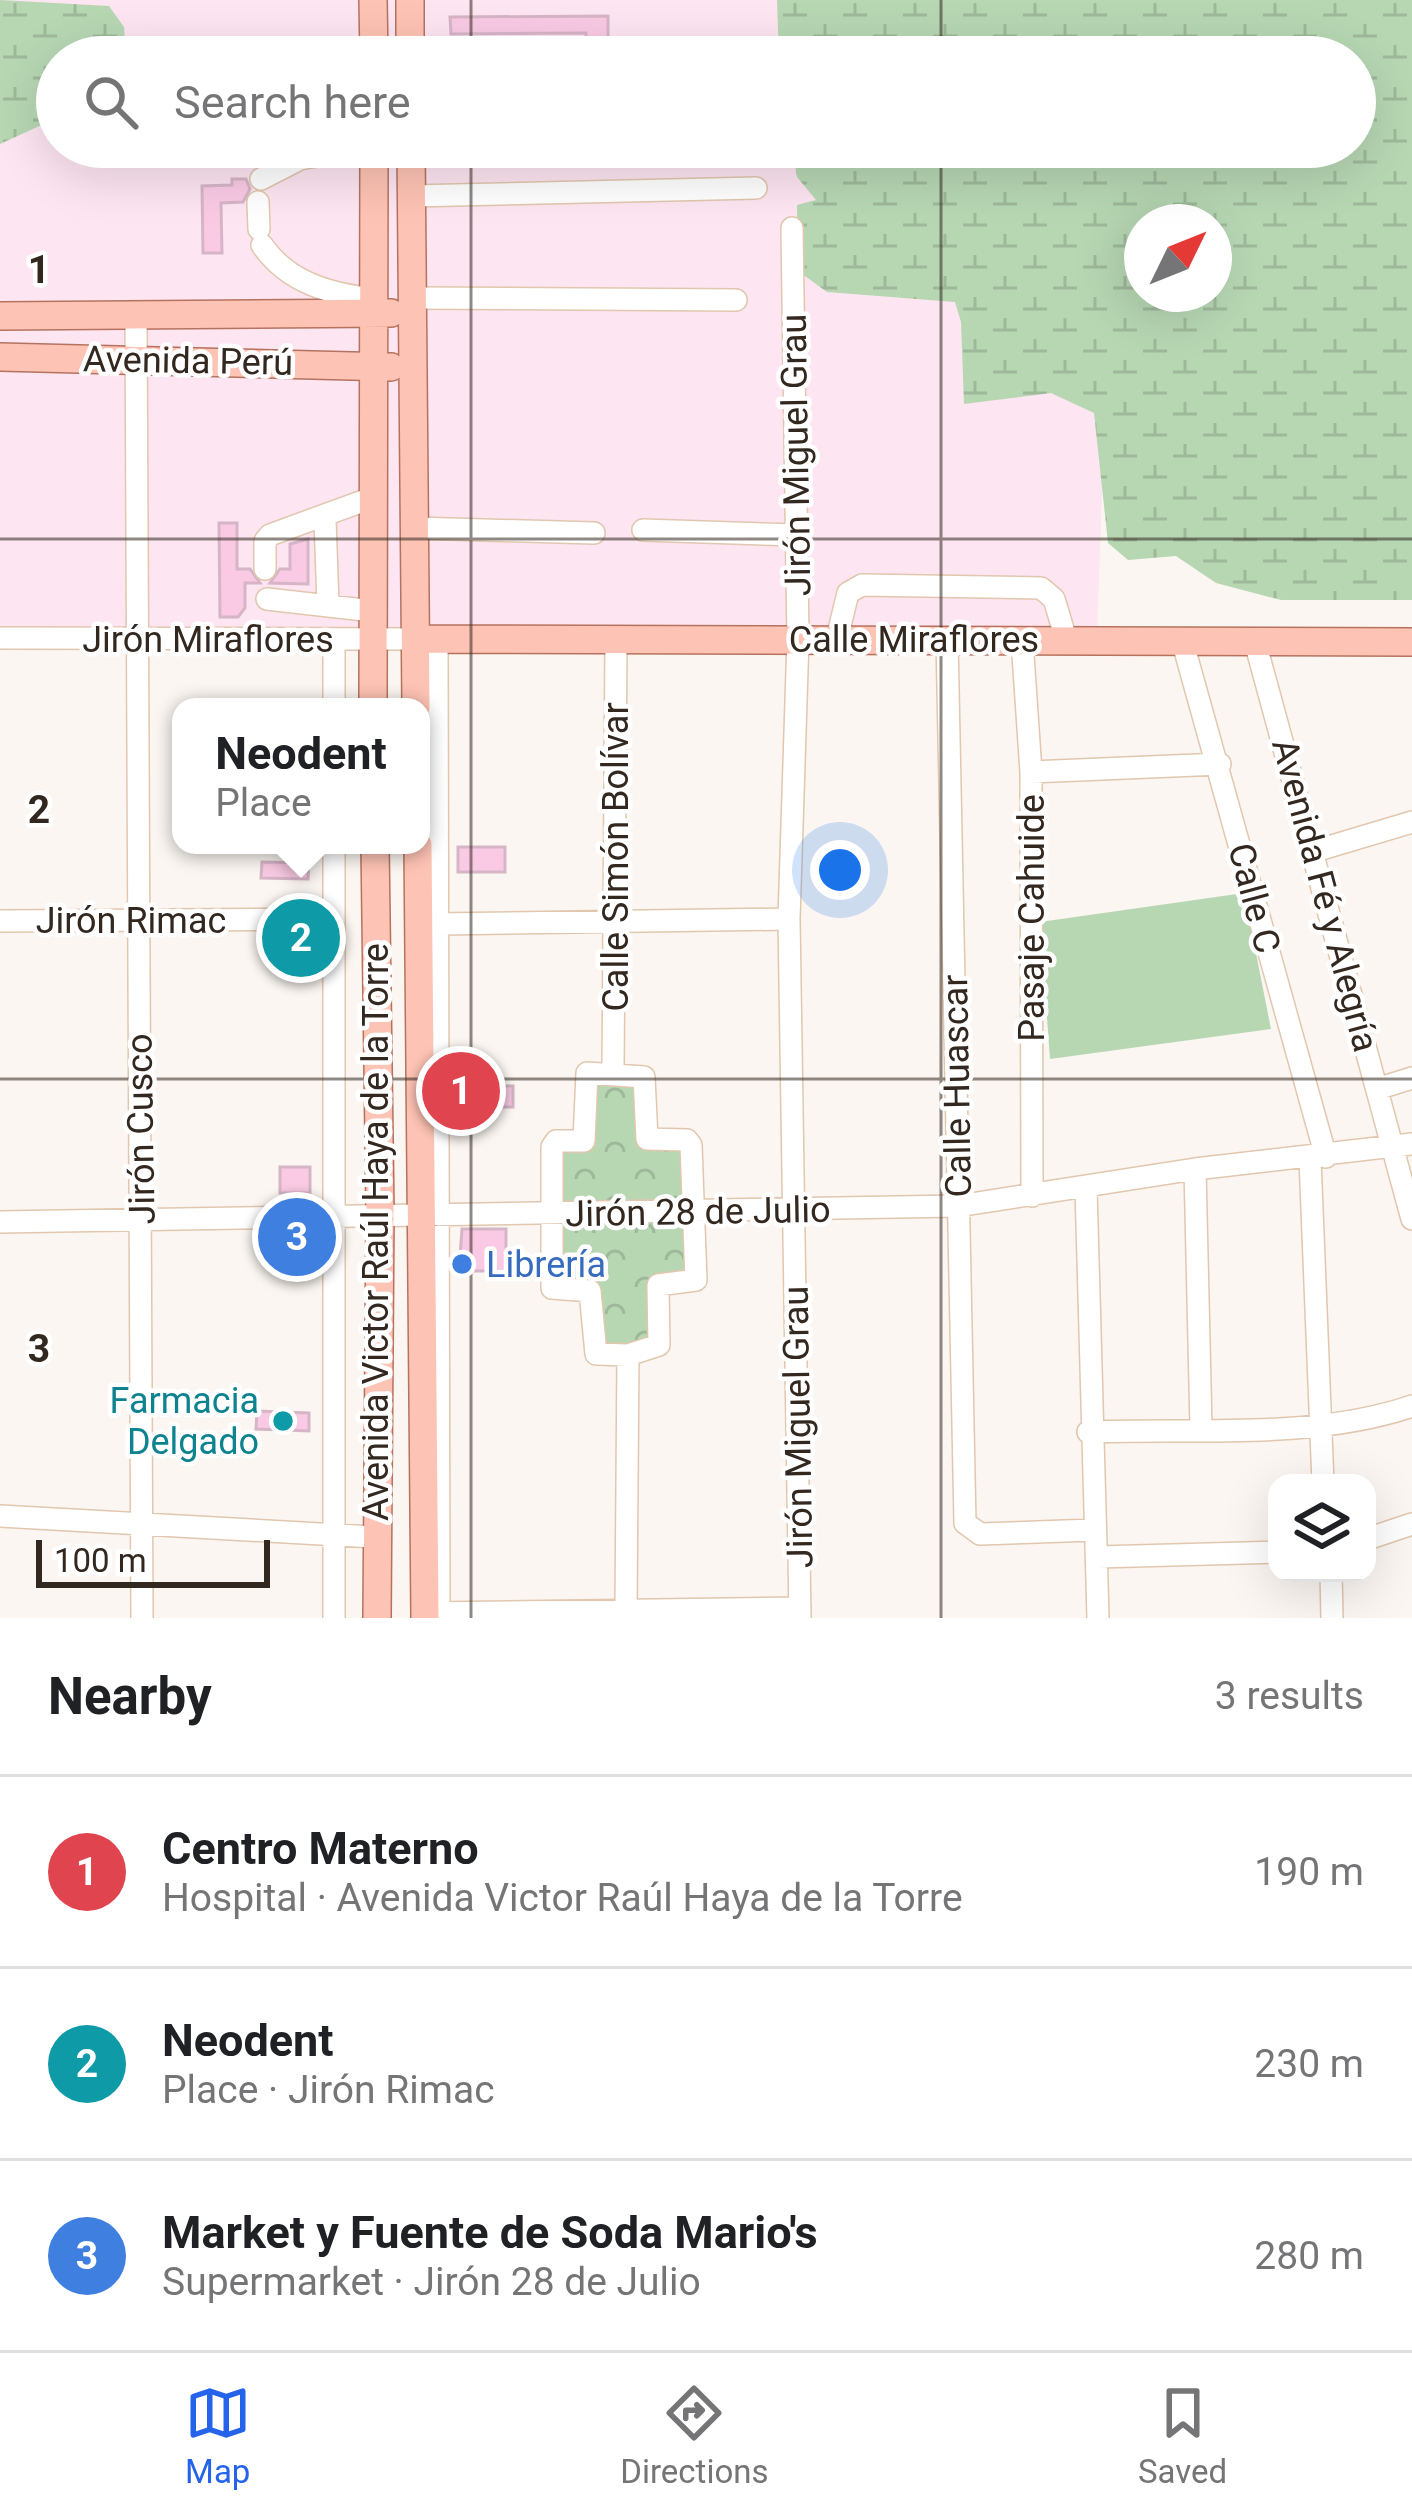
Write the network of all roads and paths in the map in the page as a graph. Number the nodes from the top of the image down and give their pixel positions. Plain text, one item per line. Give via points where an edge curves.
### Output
1 (374, 0) edge
2 (410, 0) edge
3 (374, 36) edge
4 (410, 36) edge
5 (289, 168) edge
6 (371, 168) edge
7 (411, 168) edge
8 (756, 188) dead end
9 (412, 196) junction
10 (792, 228) dead end
11 (736, 300) dead end
12 (374, 305) junction
13 (414, 306) junction
14 (136, 315) junction
15 (0, 316) edge
16 (0, 357) edge
17 (138, 359) junction
18 (376, 367) junction
19 (413, 367) junction
20 (374, 497) junction
21 (326, 519) junction
22 (415, 528) junction
23 (643, 530) dead end
24 (594, 532) dead end
25 (796, 535) junction
26 (266, 583) junction
27 (328, 606) junction
28 (373, 611) junction
29 (0, 638) edge
30 (798, 638) junction
31 (837, 638) junction
32 (426, 639) junction
33 (947, 639) junction
34 (1066, 639) junction
35 (138, 640) junction
36 (334, 640) junction
37 (1022, 640) junction
38 (1182, 640) junction
39 (373, 641) junction
40 (616, 641) junction
41 (257, 642) junction
42 (1256, 642) junction
43 (1412, 642) edge
44 (334, 698) edge
45 (373, 698) edge
46 (417, 698) edge
47 (428, 698) edge
48 (430, 734) edge
49 (1220, 764) junction
50 (1031, 772) junction
51 (1412, 822) edge
52 (1316, 851) junction
53 (334, 854) edge
54 (375, 854) edge
55 (418, 854) edge
56 (334, 919) junction
57 (789, 919) junction
58 (137, 920) junction
59 (0, 921) edge
60 (616, 921) junction
61 (438, 924) junction
62 (613, 1073) junction
63 (1412, 1078) edge
64 (1380, 1088) junction
65 (1402, 1145) edge
66 (1318, 1158) junction
67 (1195, 1169) junction
68 (1086, 1188) junction
69 (1032, 1196) junction
70 (958, 1206) junction
71 (693, 1210) junction
72 (795, 1210) junction
73 (430, 1211) junction
74 (380, 1212) junction
75 (334, 1214) junction
76 (550, 1214) junction
77 (1412, 1219) edge
78 (142, 1220) junction
79 (0, 1222) edge
80 (628, 1355) junction
81 (1412, 1406) edge
82 (1316, 1424) junction
83 (1201, 1428) junction
84 (1088, 1432) junction
85 (1322, 1474) edge
86 (0, 1516) edge
87 (143, 1522) junction
88 (1412, 1524) edge
89 (1093, 1530) junction
90 (333, 1533) junction
91 (1376, 1536) edge
92 (374, 1537) junction
93 (1268, 1552) edge
94 (1098, 1558) junction
95 (1331, 1582) edge
96 (626, 1610) junction
97 (800, 1613) edge
98 (571, 1614) edge
99 (432, 1615) edge
100 (142, 1618) edge
101 (334, 1618) edge
102 (376, 1618) edge
103 (1098, 1618) edge
104 (1332, 1618) edge

1 - 3 main road
2 - 4 main road
5 - 12 street via 260,191 261,237 275,265
6 - 12 main road
7 - 9 main road
8 - 9 street
9 - 13 main road
10 - 25 street, Jirón Miguel Grau
11 - 13 street
12 - 13 main road, Avenida Perú
12 - 14 main road, Avenida Perú
12 - 18 main road
13 - 19 main road
14 - 15 main road, Avenida Perú
14 - 17 street, Jirón Cusco
16 - 17 main road, Avenida Perú
17 - 18 main road, Avenida Perú
17 - 35 street, Jirón Cusco
18 - 19 main road, Avenida Perú
18 - 20 main road
19 - 22 main road
20 - 21 street
20 - 28 main road
21 - 26 street via 270,535
21 - 27 street
22 - 24 street
22 - 32 main road
23 - 25 street
25 - 30 street, Jirón Miguel Grau
26 - 27 street
26 - 41 street
27 - 28 street
28 - 39 main road
29 - 35 street, Jirón Miraflores
30 - 31 main road, Calle Miraflores
30 - 40 main road, Calle Miraflores
30 - 57 street, Jirón Miguel Grau
31 - 33 main road, Calle Miraflores
31 - 34 street via 848,593 862,585 1041,589 1054,599
32 - 39 street, Jirón Miraflores
32 - 40 main road, Calle Miraflores
32 - 46 main road
32 - 47 street
33 - 37 main road, Calle Miraflores
33 - 70 street, Calle Huascar
34 - 37 main road, Calle Miraflores
34 - 38 main road, Calle Miraflores
35 - 41 street, Jirón Miraflores
35 - 58 street, Jirón Cusco
36 - 39 street, Jirón Miraflores
36 - 41 street, Jirón Miraflores
36 - 44 street
37 - 50 street, Pasaje Cahuide
38 - 42 main road, Calle Miraflores
38 - 49 street, Calle C
39 - 45 main road
40 - 60 street, Calle Simón Bolívar
42 - 43 main road, Calle Miraflores
42 - 52 street, Avenida Fé y Alegría
48 - 61 street
49 - 50 street
49 - 66 street, Calle C
50 - 69 street, Pasaje Cahuide
51 - 52 street
52 - 64 street, Avenida Fé y Alegría
53 - 56 street
54 - 74 main road, Avenida Victor Raúl Haya de la Torre
55 - 73 main road, Avenida Victor Raúl Haya de la Torre
56 - 58 street, Jirón Rimac
56 - 75 street
57 - 60 street
57 - 72 street, Jirón Miguel Grau
58 - 59 street, Jirón Rimac
58 - 78 street, Jirón Cusco
60 - 61 street
60 - 62 street, Calle Simón Bolívar
61 - 73 street
62 - 71 street via 646,1081 647,1139 692,1145
62 - 76 street via 584,1076 583,1142 553,1143
63 - 64 street
64 - 65 street, Avenida Fé y Alegría
65 - 66 street, Jirón 28 de Julio
65 - 77 street, Avenida Fé y Alegría
66 - 67 street, Jirón 28 de Julio
66 - 82 street, Calle C
67 - 68 street, Jirón 28 de Julio
67 - 83 street
68 - 69 street, Jirón 28 de Julio
68 - 84 street
69 - 70 street, Jirón 28 de Julio
70 - 72 street, Jirón 28 de Julio
70 - 89 street, Calle Huascar via 965,1522 970,1531
71 - 72 street, Jirón 28 de Julio
71 - 76 street, Jirón 28 de Julio
71 - 80 street via 696,1280 658,1285 656,1348
72 - 97 street, Jirón Miguel Grau
73 - 74 street, Jirón 28 de Julio
73 - 76 street, Jirón 28 de Julio
73 - 99 main road, Avenida Victor Raúl Haya de la Torre
74 - 75 street, Jirón 28 de Julio
74 - 92 main road, Avenida Victor Raúl Haya de la Torre
75 - 78 street, Jirón 28 de Julio
75 - 90 street
76 - 80 street via 552,1288 590,1291 596,1354
78 - 79 street, Jirón 28 de Julio
78 - 87 street, Jirón Cusco
80 - 96 street
81 - 82 street
82 - 83 street
82 - 85 street, Calle C
83 - 84 street
84 - 89 street
86 - 87 street
87 - 90 street
87 - 100 street, Jirón Cusco
88 - 91 street
89 - 94 street
90 - 92 street
90 - 101 street
92 - 102 main road, Avenida Victor Raúl Haya de la Torre
93 - 94 street
94 - 103 street
95 - 104 street
96 - 97 street
96 - 98 street
98 - 99 street

